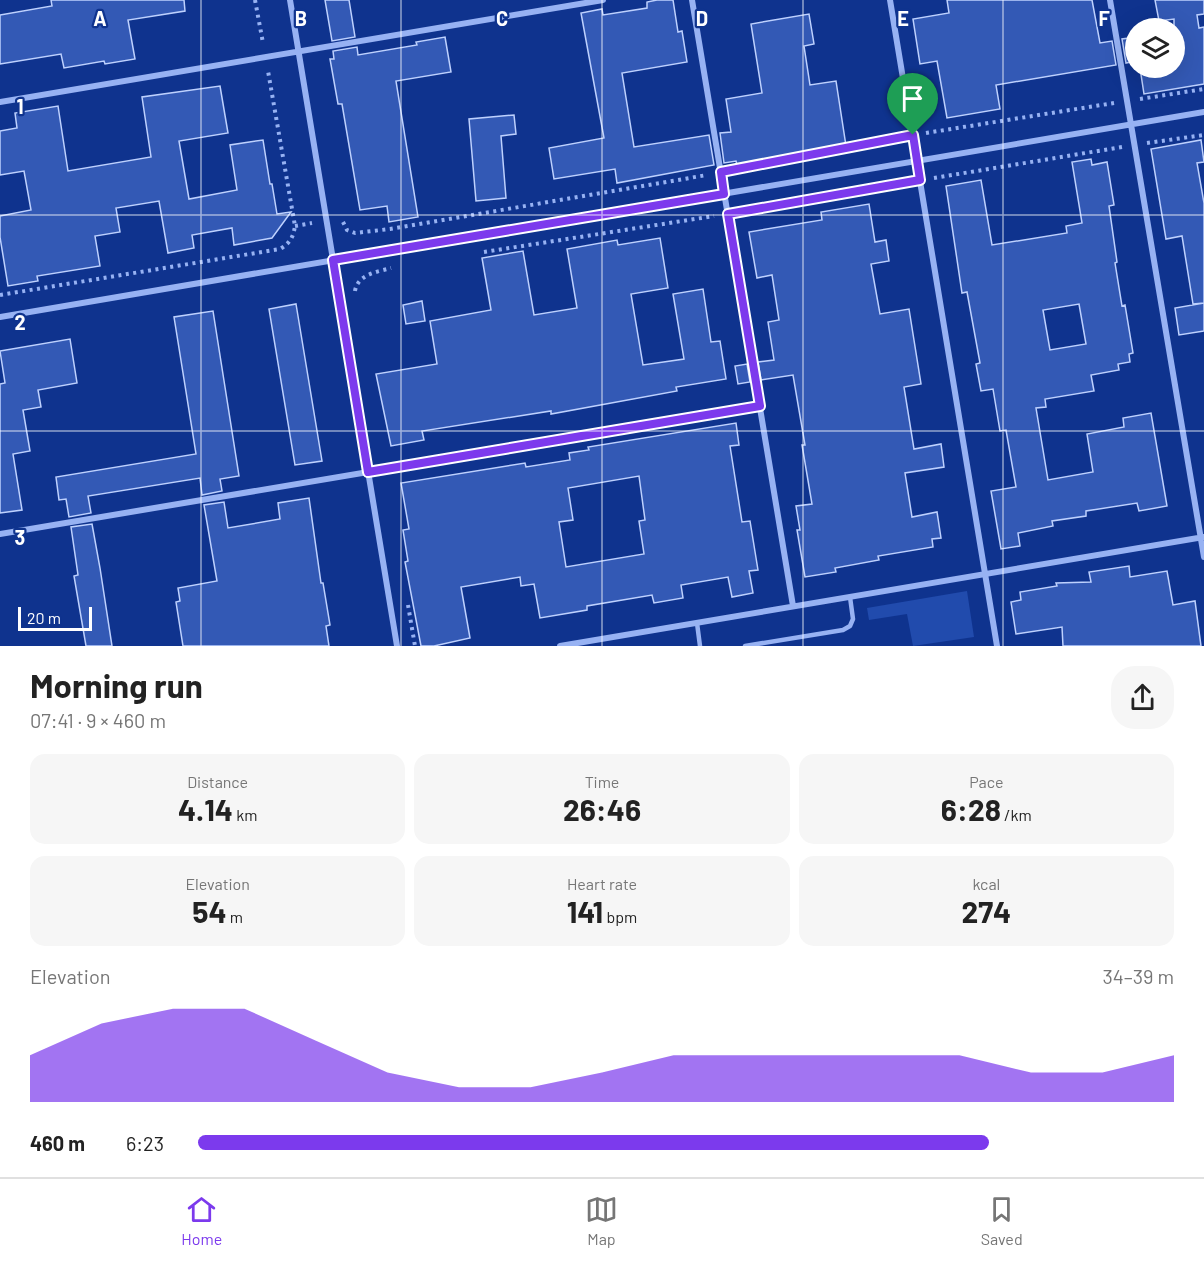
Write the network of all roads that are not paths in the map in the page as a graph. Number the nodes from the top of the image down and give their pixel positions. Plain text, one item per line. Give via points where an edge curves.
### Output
1 (290, 0) edge
2 (603, 0) edge
3 (692, 0) edge
4 (890, 0) edge
5 (1110, 0) edge
6 (298, 51) junction
7 (0, 102) edge
8 (1204, 112) edge
9 (1131, 125) junction
10 (917, 161) junction
11 (724, 194) junction
12 (333, 260) junction
13 (0, 317) edge
14 (760, 406) junction
15 (368, 472) junction
16 (0, 534) edge
17 (1202, 537) edge
18 (1204, 557) edge
19 (985, 574) junction
20 (850, 597) junction
21 (793, 606) junction
22 (697, 623) junction
23 (397, 646) edge
24 (560, 646) edge
25 (700, 646) edge
26 (745, 646) edge
27 (997, 646) edge

1 - 6 street
2 - 6 street
3 - 11 street
4 - 10 street
5 - 9 street
6 - 7 street
6 - 12 street
8 - 9 street
9 - 10 street
9 - 17 street
10 - 11 street
10 - 19 street
11 - 12 street
11 - 14 street
12 - 13 street
12 - 15 street
14 - 15 street
14 - 21 street
15 - 16 street
15 - 23 street
17 - 18 street
17 - 19 street
19 - 20 street
19 - 27 street
20 - 21 street
20 - 26 lane via 853,619 843,630
21 - 22 street
22 - 24 street
22 - 25 lane

